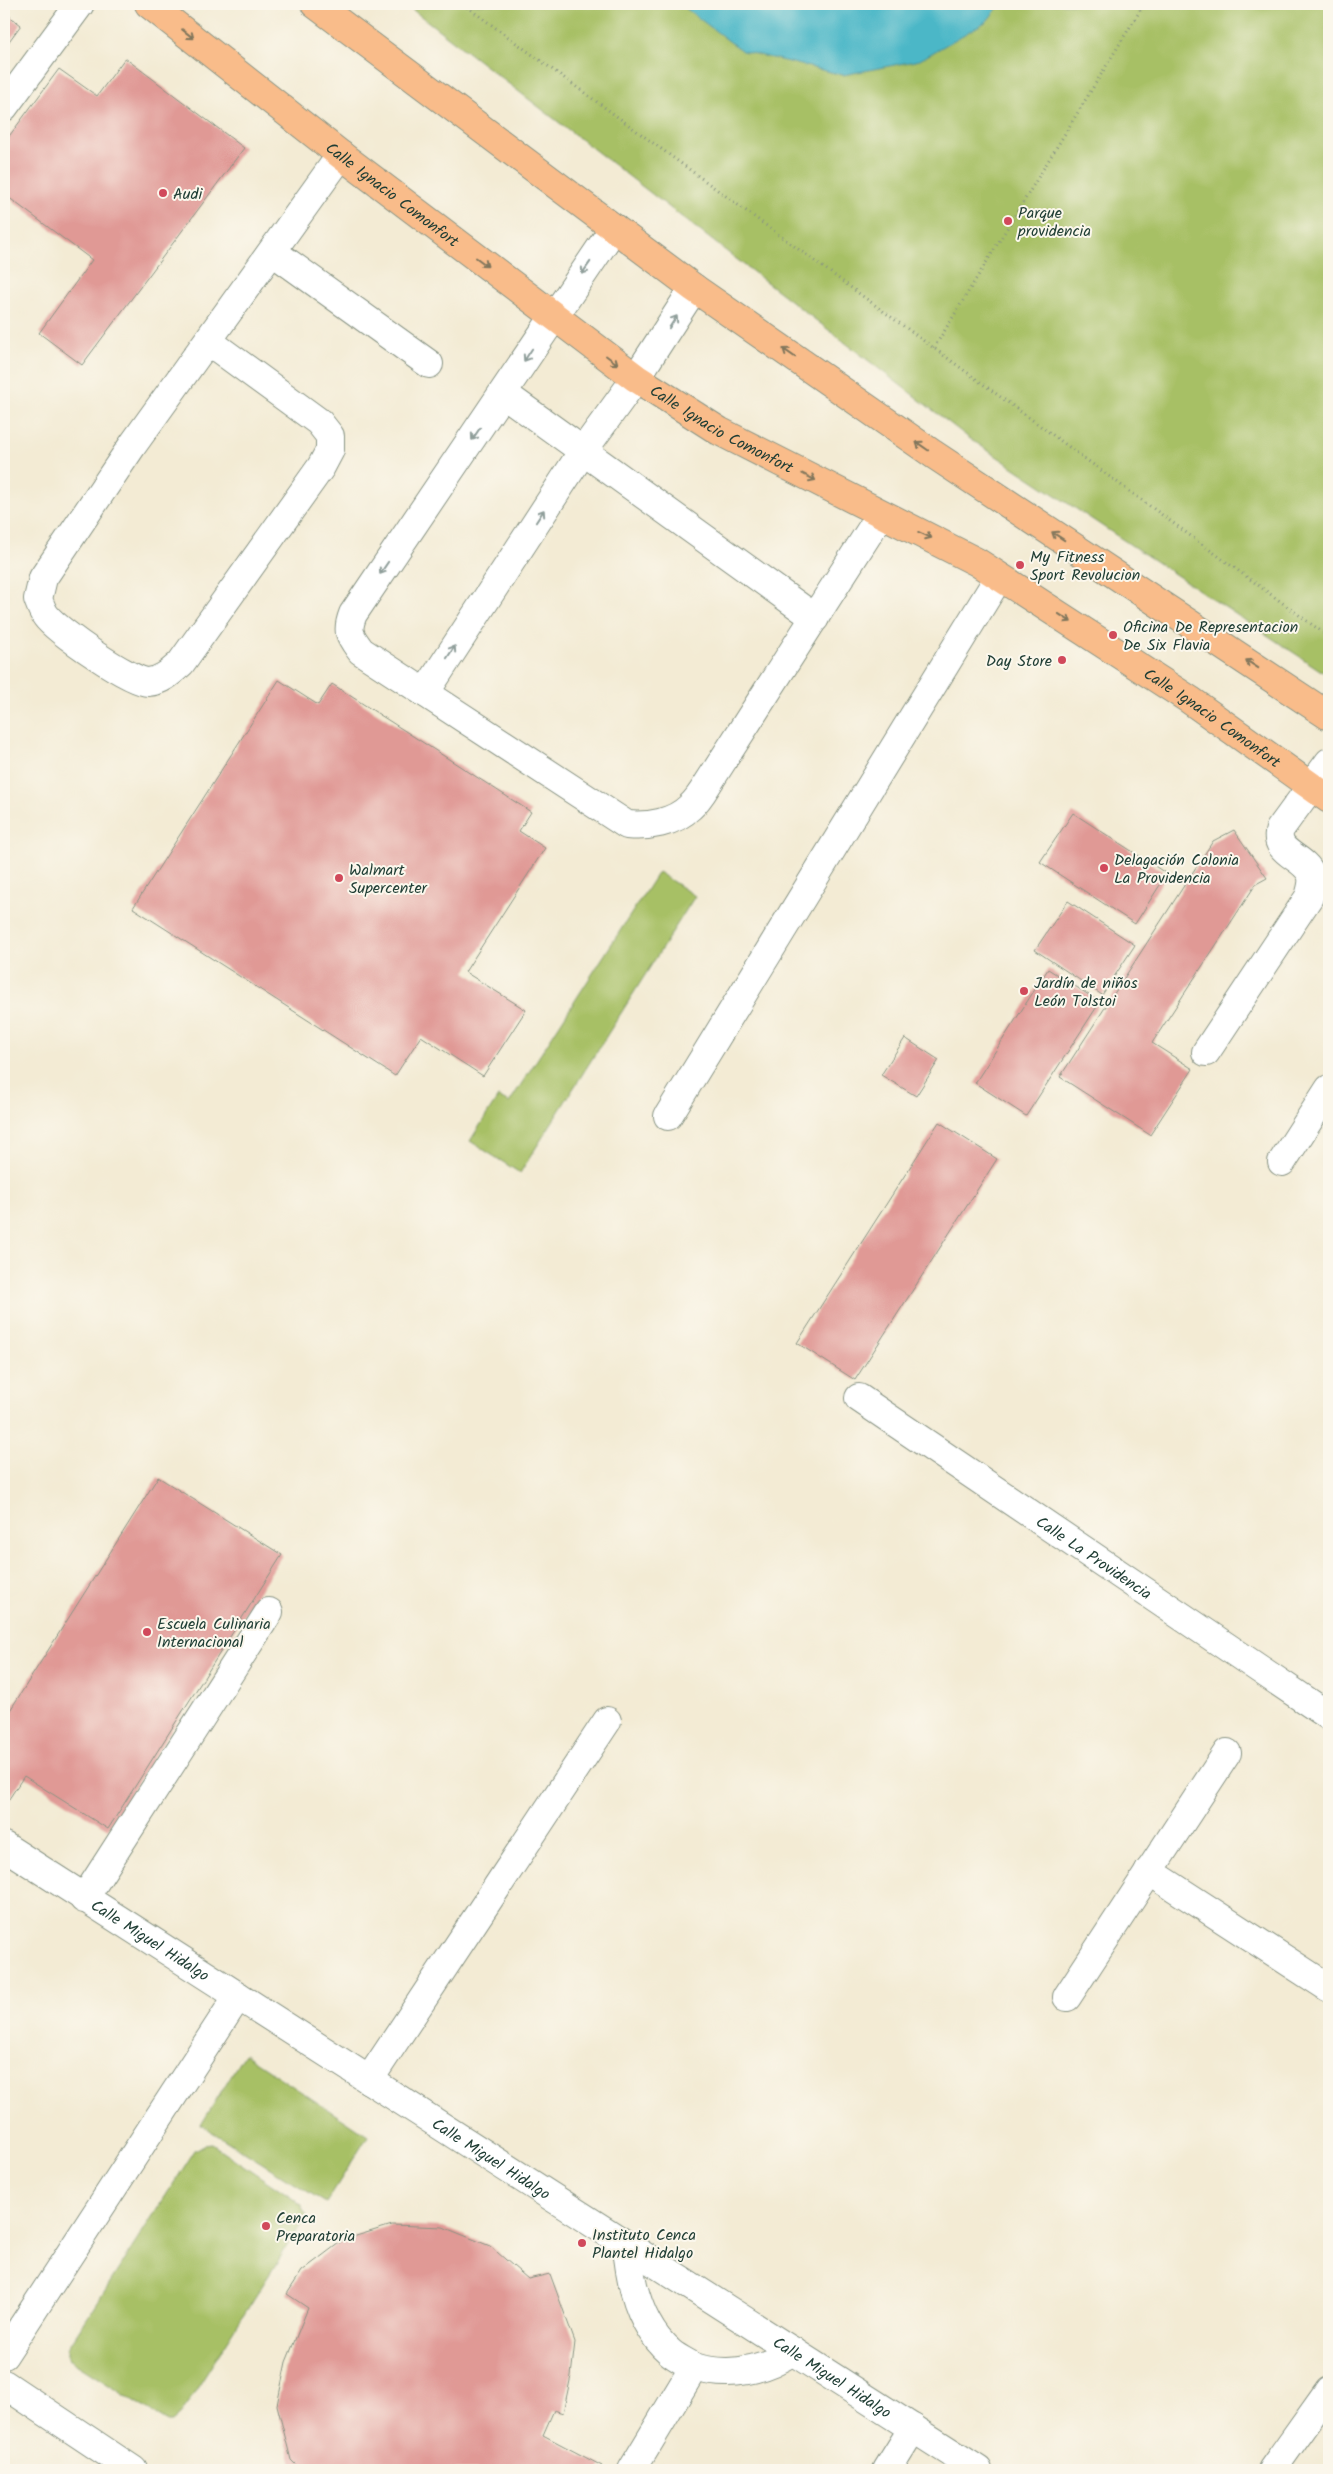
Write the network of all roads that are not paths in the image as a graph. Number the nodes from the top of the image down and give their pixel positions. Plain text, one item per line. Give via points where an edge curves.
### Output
1 (80, 4) edge
2 (149, 4) edge
3 (315, 4) edge
4 (4, 107) edge
5 (341, 155) junction
6 (614, 228) junction
7 (273, 252) junction
8 (694, 288) junction
9 (554, 317) junction
10 (208, 341) junction
11 (429, 364) dead end
12 (636, 378) junction
13 (504, 394) junction
14 (582, 451) junction
15 (881, 514) junction
16 (999, 577) junction
17 (815, 618) junction
18 (425, 692) junction
19 (1329, 716) edge
20 (1329, 762) edge
21 (1320, 793) edge
22 (1206, 1052) dead end
23 (1329, 1089) edge
24 (668, 1116) dead end
25 (1282, 1162) dead end
26 (859, 1398) dead end
27 (269, 1612) dead end
28 (1329, 1716) edge
29 (608, 1721) dead end
30 (1227, 1753) dead end
31 (4, 1846) edge
32 (1149, 1871) junction
33 (84, 1899) junction
34 (1329, 1988) edge
35 (238, 1996) junction
36 (1067, 1998) dead end
37 (369, 2080) junction
38 (627, 2246) junction
39 (794, 2351) junction
40 (4, 2355) edge
41 (694, 2367) junction
42 (4, 2384) edge
43 (1329, 2390) edge
44 (913, 2428) junction
45 (970, 2468) edge
46 (133, 2470) edge
47 (632, 2470) edge
48 (887, 2470) edge
49 (1272, 2470) edge

1 - 4 street
2 -> 5 main road, Calle Ignacio Comonfort
3 - 6 main road
5 - 7 street
5 -> 9 main road, Calle Ignacio Comonfort
6 - 8 main road
6 -> 9 street
7 - 10 street
7 - 11 street
12 -> 8 street
19 -> 8 main road via 933,454
9 -> 12 main road, Calle Ignacio Comonfort
9 -> 13 street
10 - 10 street via 319,422 330,436 330,450 181,663 167,676 148,682 128,677 63,632 46,616 38,599 43,578
12 - 14 street
12 -> 15 main road, Calle Ignacio Comonfort via 719,431
13 - 14 street
13 -> 18 street via 353,614 348,627 351,638 361,651
14 - 17 street
18 -> 14 street
15 -> 16 main road, Calle Ignacio Comonfort via 940,542
15 - 17 street
16 -> 21 main road, Calle Ignacio Comonfort via 1190,700
16 - 24 street
17 - 18 street via 707,786 689,808 665,821 643,826 627,825
20 - 21 street
21 - 22 street via 1280,830 1277,837 1280,845 1307,867 1312,876 1309,897
23 - 25 street
26 - 28 street, Calle La Providencia
27 - 33 street
29 - 37 street
30 - 32 street
31 - 33 street, Calle Miguel Hidalgo
32 - 34 street
32 - 36 street
33 - 35 street, Calle Miguel Hidalgo
35 - 37 street, Calle Miguel Hidalgo
35 - 40 street
37 - 38 street, Calle Miguel Hidalgo
38 - 39 street, Calle Miguel Hidalgo
38 - 41 street via 638,2304 670,2352
39 - 41 street via 756,2370 732,2373
39 - 44 street, Calle Miguel Hidalgo
41 - 47 street
42 - 46 street
43 - 49 street
44 - 45 street, Calle Miguel Hidalgo
44 - 48 street

